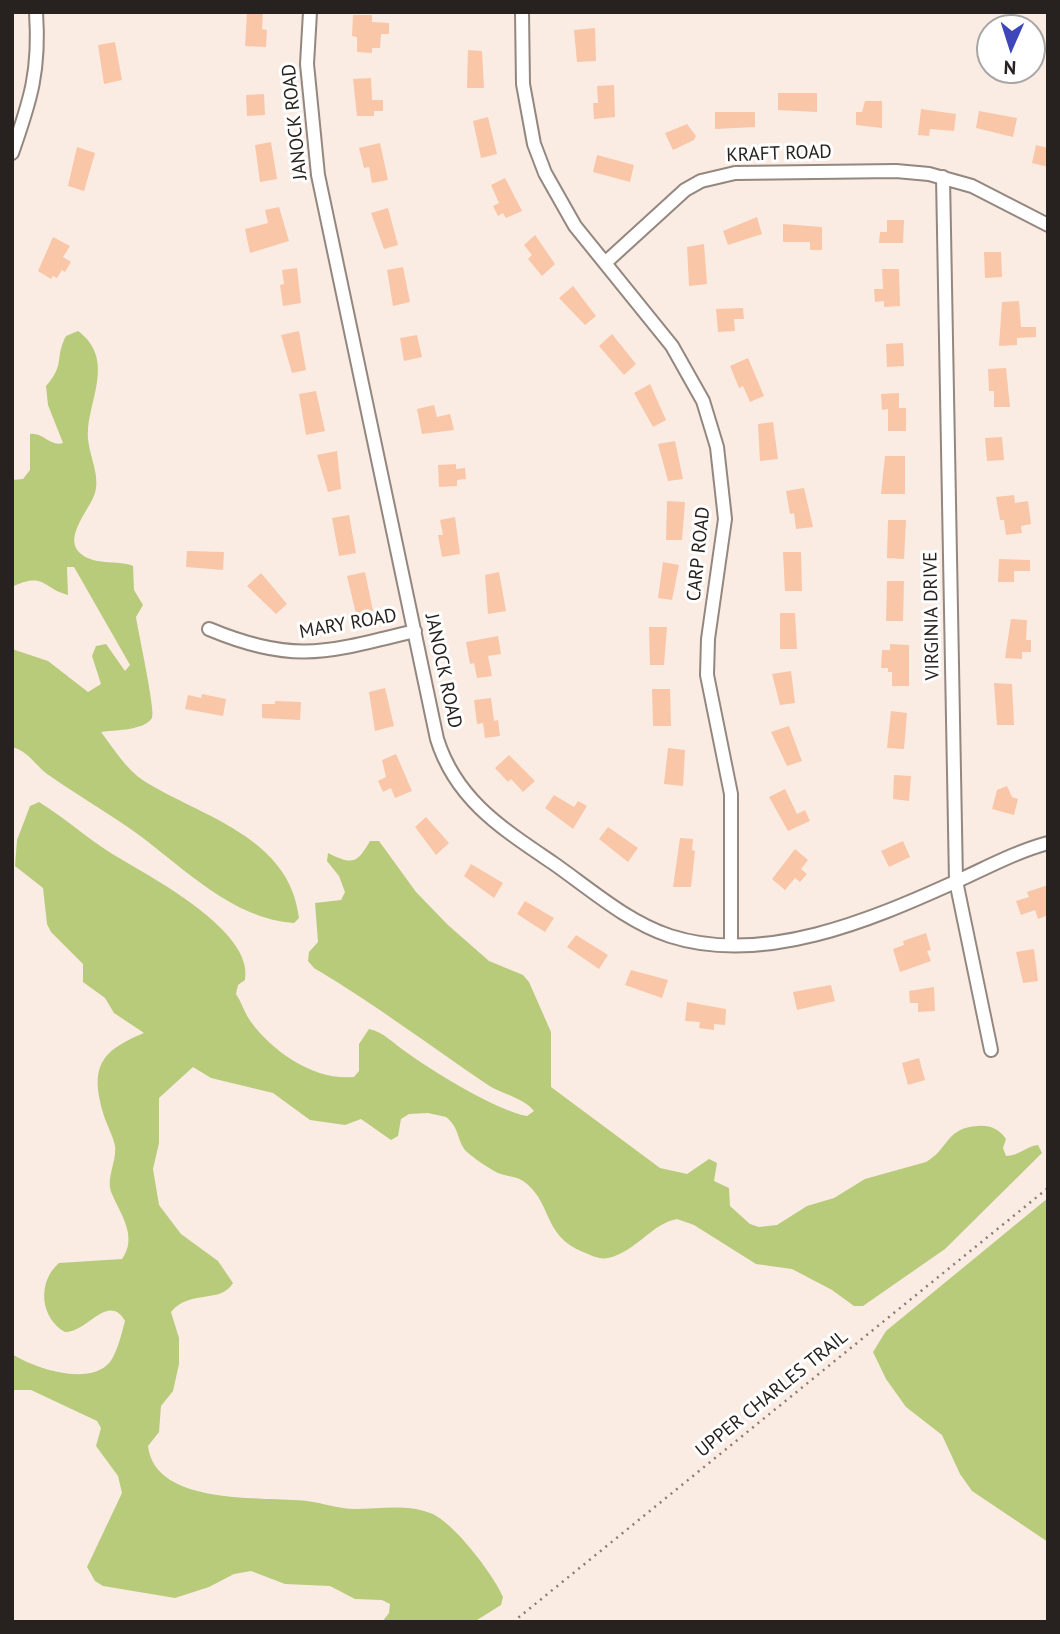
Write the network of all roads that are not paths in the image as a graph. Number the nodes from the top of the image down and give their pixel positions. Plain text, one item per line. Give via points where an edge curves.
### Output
1 (36, 12) edge
2 (310, 12) edge
3 (522, 12) edge
4 (12, 153) edge
5 (943, 177) junction
6 (1048, 225) edge
7 (604, 263) junction
8 (209, 629) dead end
9 (415, 631) junction
10 (1048, 843) edge
11 (956, 881) junction
12 (731, 944) junction
13 (991, 1050) dead end

1 - 4 street via 36,82
2 - 9 street, JANOCK ROAD via 307,64 318,175
3 - 7 street, CARP ROAD via 523,84 534,144 575,226
5 - 6 street, KRAFT ROAD via 972,186
5 - 7 street, KRAFT ROAD via 896,171 718,176 685,191
5 - 11 street, VIRGINIA DRIVE
7 - 12 street, CARP ROAD via 673,346 693,380 711,422 722,471 725,519 707,675 732,794
8 - 9 street, MARY ROAD via 290,654 326,651
9 - 12 street, JANOCK ROAD via 441,750 454,781 474,804 499,826 652,929 686,940
10 - 11 street, JANOCK ROAD
11 - 12 street, JANOCK ROAD via 821,932
11 - 13 street, VIRGINIA DRIVE

